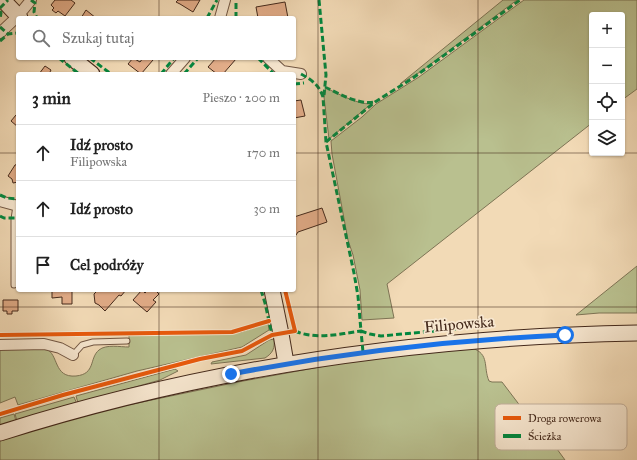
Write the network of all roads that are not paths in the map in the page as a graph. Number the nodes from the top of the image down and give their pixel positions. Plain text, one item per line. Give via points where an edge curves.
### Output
1 (3, 0) edge
2 (31, 0) edge
3 (225, 0) edge
4 (18, 16) edge
5 (20, 16) edge
6 (221, 16) edge
7 (16, 20) edge
8 (0, 33) edge
9 (74, 60) edge
10 (183, 60) edge
11 (270, 60) edge
12 (90, 72) edge
13 (173, 72) edge
14 (288, 72) edge
15 (296, 73) edge
16 (301, 74) dead end
17 (0, 202) edge
18 (16, 206) edge
19 (16, 210) edge
20 (14, 285) dead end
21 (272, 292) edge
22 (637, 333) edge
23 (127, 341) dead end
24 (0, 345) edge
25 (74, 355) joint
26 (286, 363) junction
27 (0, 433) edge

1 - 4 main road
2 - 5 street
3 - 6 street
7 - 8 street
9 - 12 main road
10 - 13 street
11 - 14 street via 282,71
15 - 16 street
17 - 18 street
19 - 20 lane
21 - 26 main road
22 - 26 main road, Filipowska via 484,340
23 - 25 lane via 93,342 82,345
24 - 25 street via 44,344
26 - 27 main road, Filipowska via 174,386

